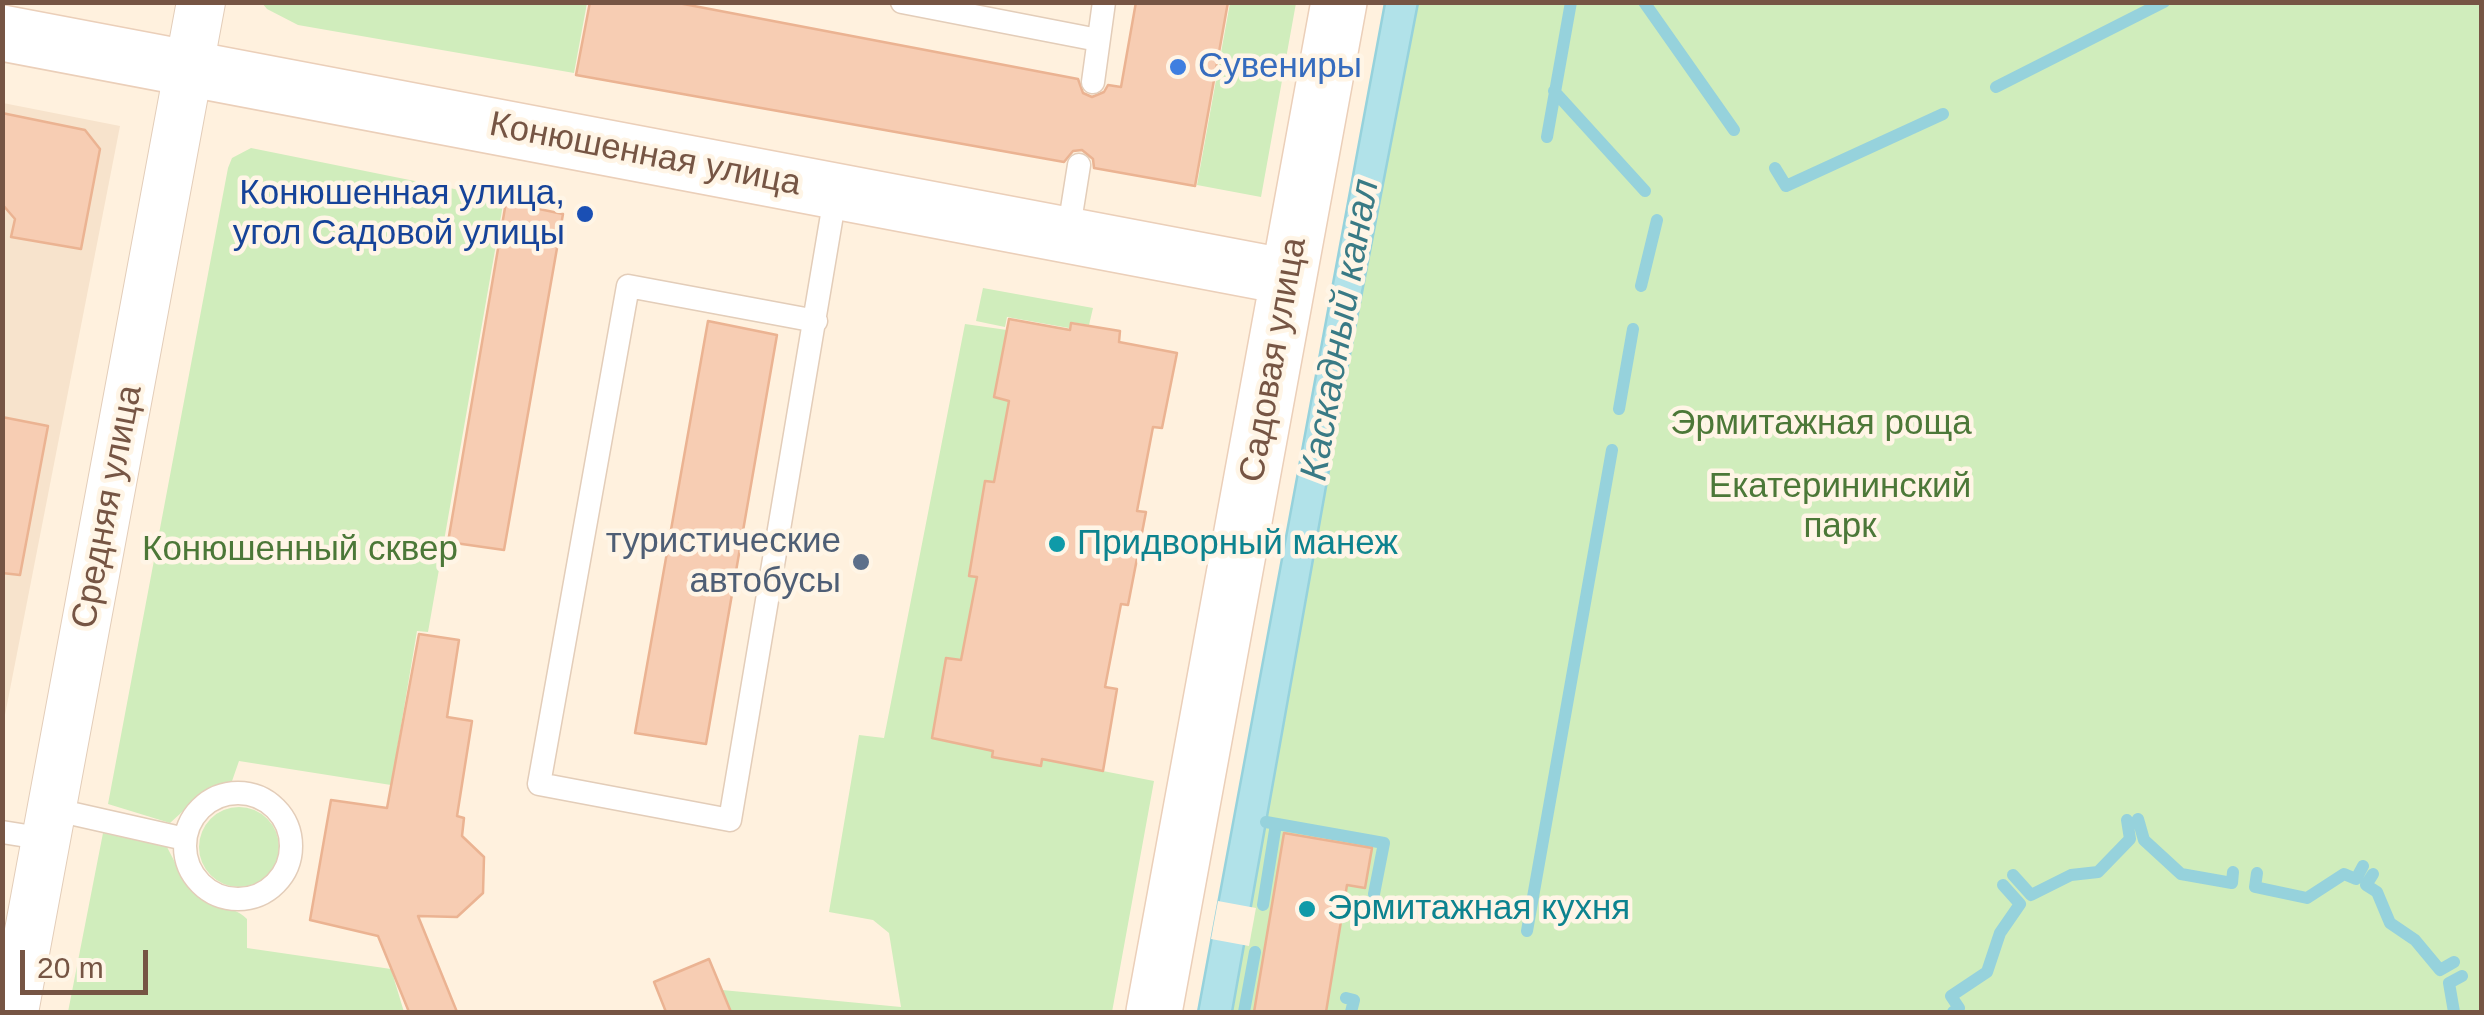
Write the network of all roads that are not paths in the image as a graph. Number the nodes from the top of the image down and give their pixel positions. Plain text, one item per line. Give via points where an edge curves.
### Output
1 (202, 2) edge
2 (902, 2) edge
3 (1104, 2) edge
4 (1340, 2) edge
5 (2, 33) edge
6 (1098, 40) junction
7 (189, 68) junction
8 (1093, 82) dead end
9 (1079, 165) dead end
10 (836, 191) junction
11 (1068, 234) junction
12 (1288, 277) junction
13 (816, 321) junction
14 (33, 827) edge
15 (185, 839) junction
16 (14, 1012) edge
17 (1154, 1012) edge

1 - 7 street, Средняя улица
2 - 6 lane
3 - 6 lane
4 - 12 main road, Садовая улица
5 - 7 main road, Конюшенная улица
6 - 8 lane
7 - 10 main road, Конюшенная улица
7 - 14 street, Средняя улица
9 - 11 lane
10 - 11 main road, Конюшенная улица
10 - 13 lane
11 - 12 main road, Конюшенная улица
12 - 17 main road, Садовая улица
13 - 13 lane via 628,286 540,784 730,820
14 - 15 lane
14 - 16 street, Средняя улица
15 - 15 lane via 186,858 205,888 239,900 272,887 291,856 285,821 274,807 242,794 211,800

